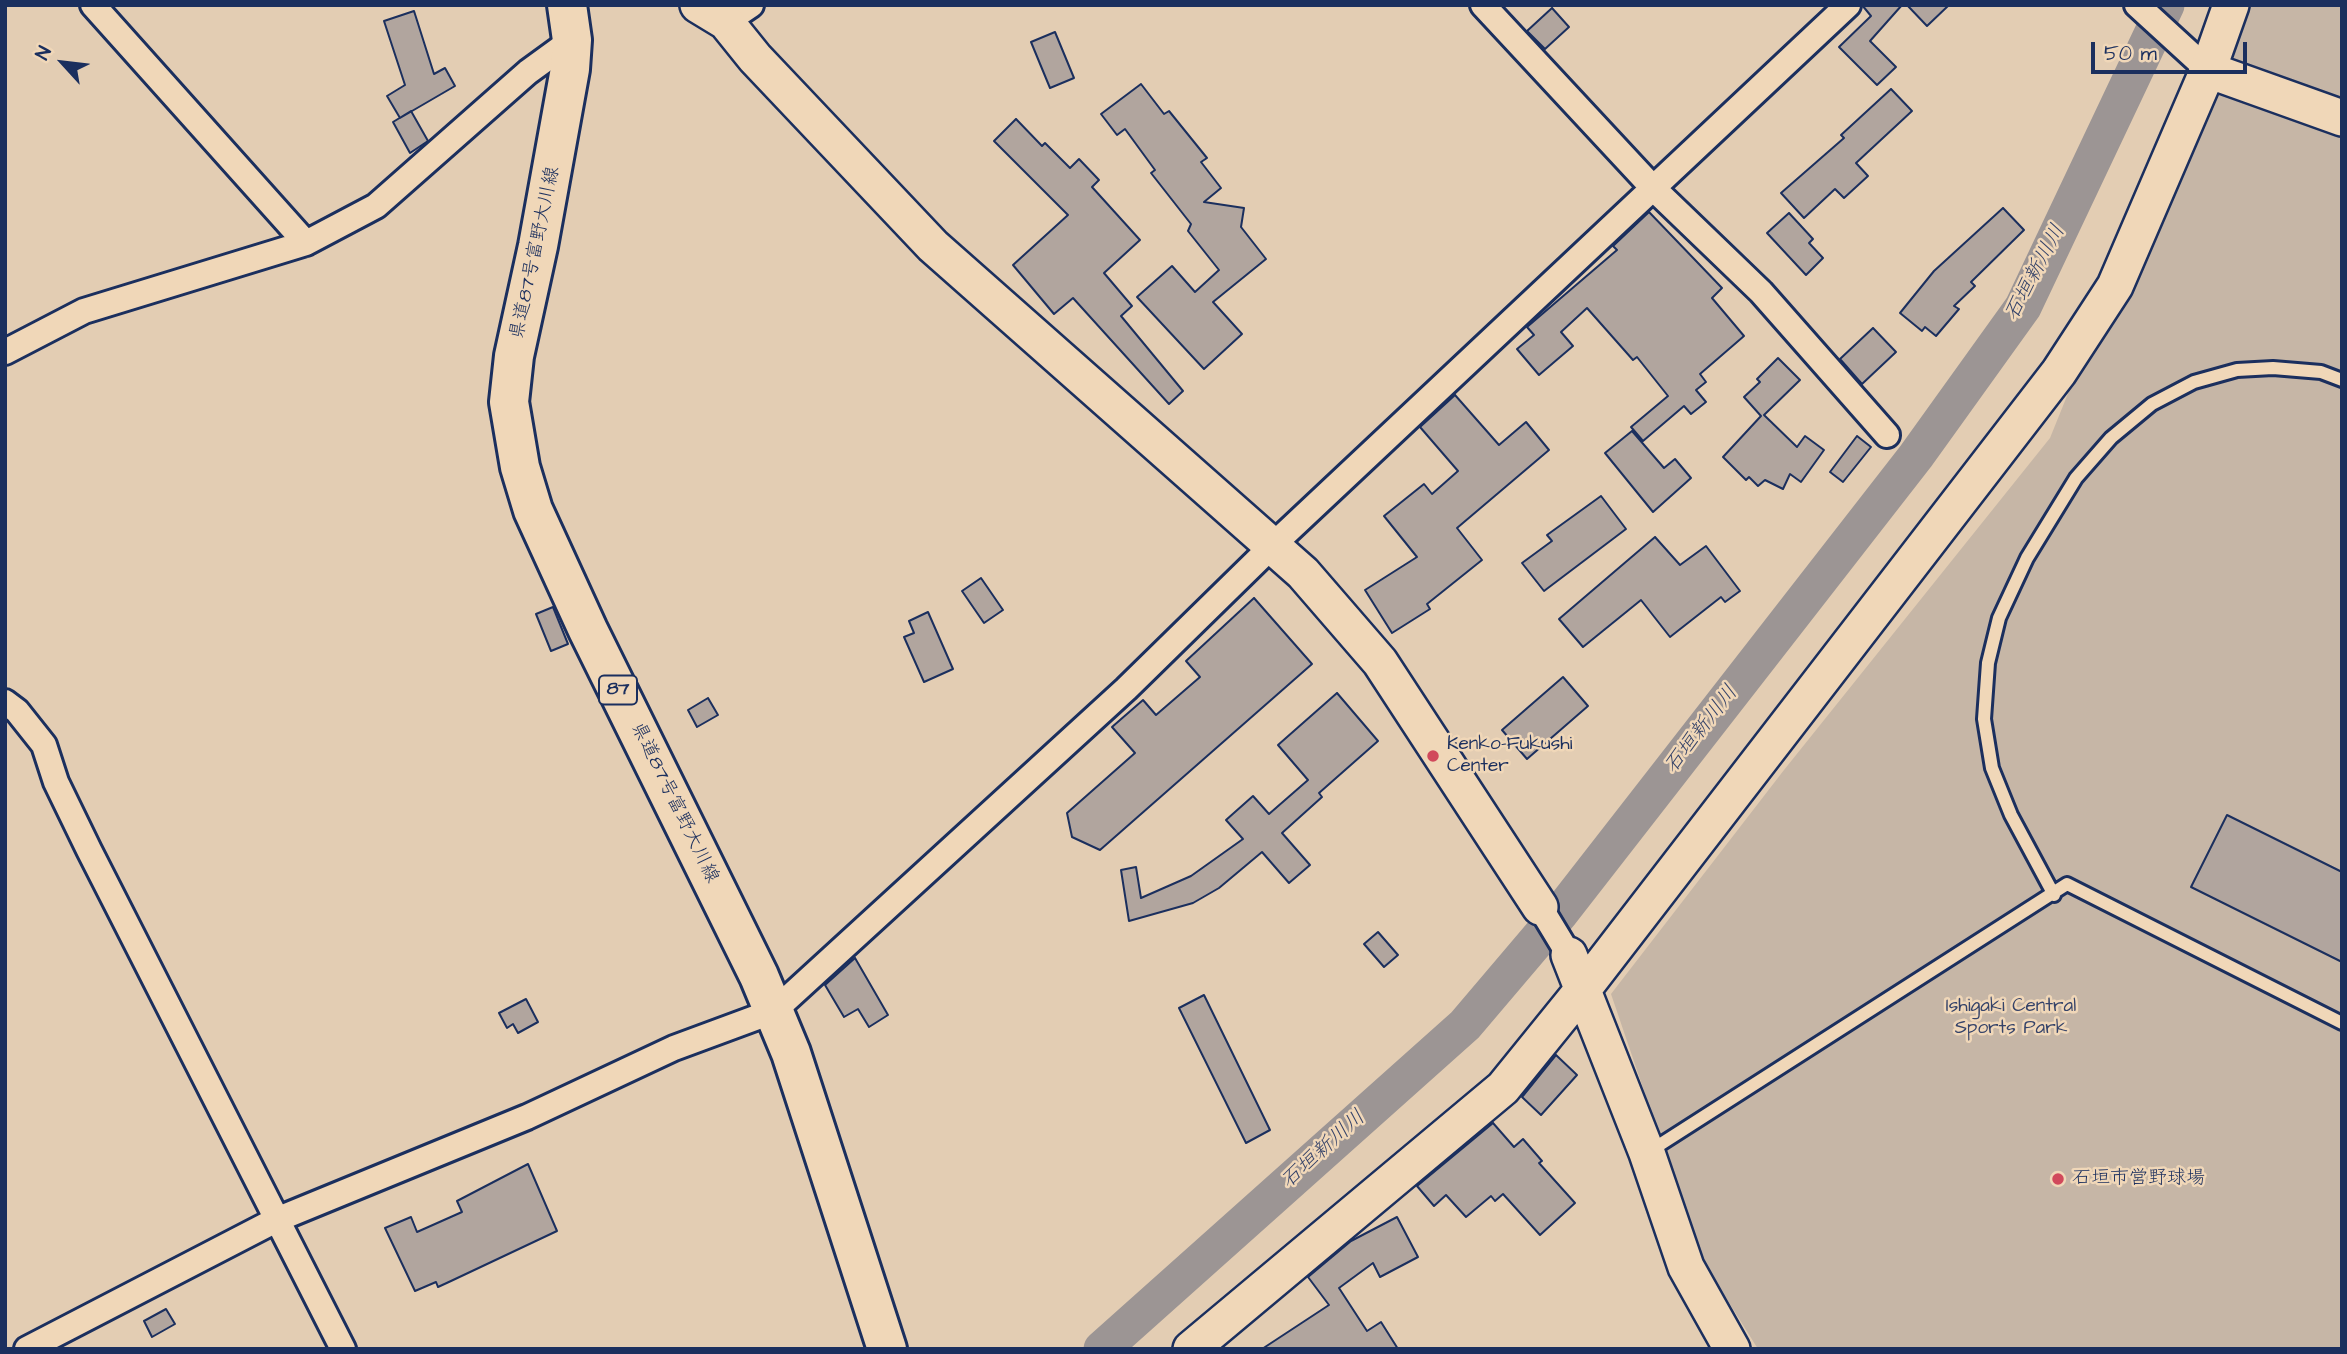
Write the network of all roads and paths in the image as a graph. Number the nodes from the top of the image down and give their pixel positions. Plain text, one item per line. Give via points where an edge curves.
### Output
1 (93, 5) edge
2 (1483, 5) edge
3 (1847, 5) edge
4 (2137, 5) edge
5 (2231, 5) edge
6 (726, 9) edge
7 (570, 23) edge
8 (2208, 69) junction
9 (2342, 118) edge
10 (1654, 189) junction
11 (306, 243) junction
12 (5, 352) edge
13 (2342, 380) edge
14 (1887, 435) dead end
15 (1272, 546) junction
16 (5, 702) edge
17 (2054, 895) junction
18 (1540, 907) joint
19 (1569, 955) joint
20 (1584, 988) junction
21 (774, 1011) junction
22 (2342, 1023) edge
23 (1647, 1153) junction
24 (276, 1220) junction
25 (27, 1349) edge
26 (343, 1349) edge
27 (887, 1349) edge
28 (1191, 1349) edge
29 (1732, 1349) edge

1 - 11 street
2 - 10 street
3 - 10 street
4 - 8 street
5 - 8 street
6 - 15 street via 755,58 933,246
7 - 11 street via 528,72 376,206
7 - 21 main road, 県道87号富野大川線 / 87 via 562,121 514,356 509,402 513,435 533,510
8 - 9 street
8 - 20 street via 2115,286 2059,372
10 - 14 street via 1761,292
10 - 15 street
11 - 12 street via 84,311
13 - 17 lane via 2321,372 2237,370 2194,382 2152,404 2111,438 2077,478 2027,558 1999,618 1988,663 1984,719 1992,768 2011,815
15 - 18 street via 1303,573 1380,662
15 - 21 street via 1126,689
16 - 24 street via 44,745 56,782
17 - 22 lane via 2067,884
17 - 23 lane
18 - 19 street
19 - 20 street
20 - 23 street
20 - 28 street via 1503,1088
21 - 24 street via 674,1048 527,1117
21 - 27 main road, 県道87号富野大川線 / 87
23 - 29 street via 1686,1267
24 - 25 street
24 - 26 street

